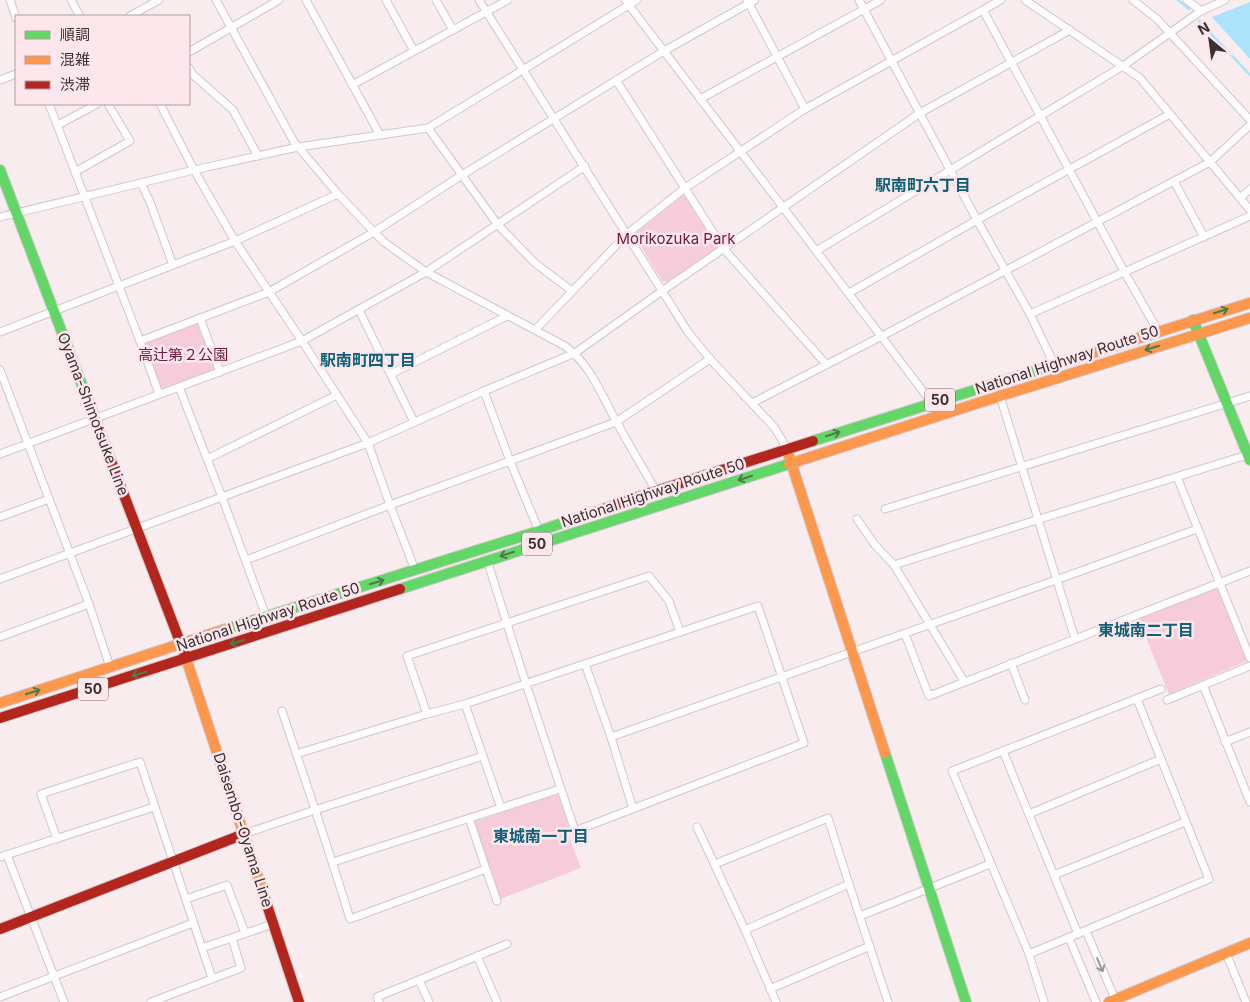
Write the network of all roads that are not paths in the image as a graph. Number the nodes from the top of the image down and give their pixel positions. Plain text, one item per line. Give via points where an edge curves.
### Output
1 (10, 0) edge
2 (71, 0) edge
3 (159, 0) edge
4 (216, 0) edge
5 (280, 0) edge
6 (306, 0) edge
7 (386, 0) edge
8 (436, 0) edge
9 (479, 0) edge
10 (508, 0) edge
11 (637, 0) edge
12 (859, 0) edge
13 (881, 0) edge
14 (1001, 0) edge
15 (1026, 0) edge
16 (1133, 0) edge
17 (1187, 0) edge
18 (1225, 0) edge
19 (750, 1) edge
20 (627, 2) edge
21 (864, 9) junction
22 (983, 10) junction
23 (1201, 11) junction
24 (486, 12) junction
25 (15, 15) edge
26 (79, 15) edge
27 (132, 15) edge
28 (231, 28) junction
29 (453, 30) junction
30 (1070, 30) junction
31 (1170, 33) junction
32 (190, 51) edge
33 (414, 51) junction
34 (664, 51) junction
35 (778, 56) junction
36 (892, 61) junction
37 (1011, 62) junction
38 (1123, 66) junction
39 (190, 70) edge
40 (524, 70) junction
41 (15, 74) edge
42 (0, 80) edge
43 (616, 80) junction
44 (352, 85) junction
45 (700, 99) junction
46 (49, 105) edge
47 (95, 105) edge
48 (109, 105) edge
49 (161, 105) edge
50 (805, 109) junction
51 (920, 113) junction
52 (1170, 114) junction
53 (1041, 116) junction
54 (554, 118) junction
55 (1250, 120) edge
56 (58, 125) junction
57 (1250, 125) edge
58 (428, 128) junction
59 (380, 135) junction
60 (298, 147) junction
61 (741, 151) junction
62 (258, 156) junction
63 (1210, 162) junction
64 (585, 166) junction
65 (0, 170) edge
66 (194, 170) junction
67 (950, 170) junction
68 (1069, 170) junction
69 (75, 172) junction
70 (462, 175) junction
71 (1174, 181) junction
72 (141, 183) junction
73 (685, 188) junction
74 (1250, 189) edge
75 (338, 194) junction
76 (85, 197) junction
77 (1240, 198) junction
78 (784, 207) junction
79 (1250, 210) edge
80 (17, 213) junction
81 (1250, 216) edge
82 (0, 217) edge
83 (977, 220) junction
84 (1098, 222) junction
85 (498, 225) junction
86 (374, 232) junction
87 (627, 234) junction
88 (1204, 237) junction
89 (235, 241) junction
90 (724, 248) junction
91 (816, 251) junction
92 (173, 265) junction
93 (1006, 270) junction
94 (426, 272) junction
95 (1125, 273) junction
96 (118, 286) junction
97 (572, 291) junction
98 (662, 291) junction
99 (269, 292) junction
100 (849, 294) junction
101 (1250, 303) edge
102 (359, 310) junction
103 (54, 312) junction
104 (1030, 314) junction
105 (507, 316) junction
106 (200, 318) junction
107 (1250, 318) edge
108 (1193, 320) junction
109 (536, 329) junction
110 (1158, 331) junction
111 (0, 332) edge
112 (1198, 334) junction
113 (882, 336) junction
114 (140, 341) junction
115 (302, 341) junction
116 (575, 353) junction
117 (710, 359) junction
118 (826, 364) junction
119 (1054, 364) junction
120 (0, 370) edge
121 (220, 372) junction
122 (391, 374) junction
123 (179, 387) junction
124 (484, 391) junction
125 (159, 394) junction
126 (337, 395) junction
127 (1000, 396) junction
128 (1250, 396) edge
129 (932, 402) junction
130 (752, 403) junction
131 (1227, 403) junction
132 (95, 419) junction
133 (414, 422) junction
134 (616, 422) junction
135 (368, 443) junction
136 (28, 444) junction
137 (786, 449) junction
138 (0, 454) edge
139 (1249, 456) edge
140 (207, 459) junction
141 (510, 461) junction
142 (791, 464) junction
143 (1022, 466) junction
144 (1177, 477) junction
145 (656, 491) junction
146 (222, 497) junction
147 (49, 499) junction
148 (390, 505) junction
149 (885, 509) dead end
150 (0, 517) edge
151 (857, 519) dead end
152 (1038, 519) junction
153 (136, 528) junction
154 (1197, 529) junction
155 (539, 531) junction
156 (70, 553) junction
157 (246, 560) junction
158 (487, 560) junction
159 (894, 565) junction
160 (415, 570) junction
161 (1250, 571) edge
162 (0, 579) edge
163 (1056, 580) junction
164 (1220, 582) junction
165 (89, 604) junction
166 (266, 616) junction
167 (507, 623) junction
168 (930, 625) junction
169 (680, 632) junction
170 (905, 634) junction
171 (0, 638) edge
172 (1075, 639) junction
173 (181, 644) junction
174 (852, 652) junction
175 (1250, 658) edge
176 (186, 659) junction
177 (1011, 663) junction
178 (585, 664) junction
179 (1250, 666) edge
180 (110, 667) junction
181 (782, 676) junction
182 (964, 681) junction
183 (526, 684) junction
184 (1203, 685) junction
185 (1161, 689) dead end
186 (1137, 699) junction
187 (1025, 700) dead end
188 (1167, 700) dead end
189 (0, 703) edge
190 (465, 704) junction
191 (282, 710) dead end
192 (427, 714) junction
193 (0, 718) edge
194 (1250, 732) edge
195 (611, 737) junction
196 (1225, 742) junction
197 (1003, 751) junction
198 (296, 754) junction
199 (483, 756) junction
200 (1161, 759) junction
201 (560, 789) junction
202 (1249, 798) edge
203 (154, 807) junction
204 (501, 808) junction
205 (633, 809) junction
206 (315, 810) junction
207 (1029, 814) junction
208 (469, 818) junction
209 (1185, 822) junction
210 (697, 827) dead end
211 (244, 834) junction
212 (56, 839) junction
213 (4, 856) edge
214 (174, 861) junction
215 (333, 862) junction
216 (715, 864) junction
217 (990, 864) junction
218 (486, 869) junction
219 (1054, 875) junction
220 (849, 884) junction
221 (930, 888) junction
222 (186, 899) junction
223 (497, 901) dead end
224 (860, 916) junction
225 (30, 917) junction
226 (193, 923) junction
227 (273, 924) junction
228 (0, 929) edge
229 (745, 930) junction
230 (1086, 931) junction
231 (244, 933) junction
232 (1078, 934) junction
233 (232, 938) junction
234 (1069, 938) junction
235 (1250, 943) edge
236 (506, 944) dead end
237 (870, 946) junction
238 (202, 948) junction
239 (1029, 954) junction
240 (1226, 954) junction
241 (477, 956) junction
242 (54, 976) junction
243 (212, 978) junction
244 (419, 980) junction
245 (770, 989) junction
246 (0, 997) edge
247 (1112, 1001) edge
248 (64, 1002) edge
249 (151, 1002) edge
250 (299, 1002) edge
251 (379, 1002) edge
252 (429, 1002) edge
253 (497, 1002) edge
254 (776, 1002) edge
255 (888, 1002) edge
256 (966, 1002) edge
257 (1044, 1002) edge
258 (1096, 1002) edge
259 (1246, 1002) edge

1 - 25 street
2 - 26 street
3 - 27 street
4 - 28 street
5 - 28 street
6 - 44 street
7 - 33 street
8 - 29 street
9 - 24 street
10 - 24 street
11 - 20 street
12 - 21 street
13 - 21 street
14 - 22 street
15 - 30 street
16 - 31 street
17 - 23 street
18 - 23 street
19 - 34 street
19 - 35 street
20 - 34 street
20 - 40 street
21 - 35 street
21 - 36 street
22 - 36 street
22 - 37 street
23 - 31 street
24 - 29 street
24 - 40 street
28 - 32 street
28 - 60 street
29 - 33 street
30 - 37 street
30 - 38 street
31 - 38 street
31 - 55 street
33 - 44 street
34 - 43 street
34 - 45 street
35 - 45 street
35 - 50 street
36 - 50 street
36 - 51 street
37 - 51 street
37 - 53 street
38 - 52 street via 1140,78
38 - 53 street
39 - 62 street via 233,110
40 - 54 street
40 - 58 street
41 - 42 street
43 - 54 street
43 - 73 street
44 - 59 street
45 - 61 street
46 - 56 street
47 - 56 street
48 - 69 street via 130,141
49 - 66 street
50 - 61 street
51 - 67 street
51 - 78 street
52 - 63 street
52 - 68 street
53 - 67 street
53 - 68 street
54 - 64 street
54 - 70 street
56 - 69 street
57 - 63 street
58 - 59 street
58 - 70 street
59 - 60 street
60 - 62 street
60 - 75 street
61 - 73 street
61 - 78 street
62 - 66 street
63 - 71 street
63 - 77 street
64 - 85 street
64 - 87 street
65 - 80 main road, Oyama-Shimotsuke Line
66 - 72 street
66 - 89 street
67 - 83 street
67 - 91 street
68 - 83 street
68 - 84 street
69 - 76 street
70 - 85 street
70 - 86 street
71 - 84 street
71 - 88 street
72 - 76 street
72 - 92 street
73 - 87 street
73 - 90 street
74 - 77 street
75 - 86 street
75 - 89 street
76 - 80 street
76 - 96 street
77 - 79 street
78 - 90 street
78 - 91 street
80 - 82 street
80 - 103 main road, Oyama-Shimotsuke Line
81 - 88 street
83 - 93 street
83 - 100 street
84 - 93 street
84 - 95 street
85 - 94 street
85 - 97 street via 535,263
86 - 94 street
86 - 99 street
87 - 97 street
87 - 98 street
88 - 95 street
89 - 92 street
89 - 99 street
90 - 98 street
90 - 118 street
91 - 100 street
92 - 96 street
93 - 104 street
93 - 113 street
94 - 102 street
94 - 105 street
95 - 104 street
95 - 110 street
96 - 103 street
96 - 114 street
97 - 109 street
98 - 116 street
98 - 117 street
99 - 106 street
99 - 115 street
100 - 113 street
108 -> 101 main road, National Highway Route 50 / 50
102 - 115 street
102 - 122 street
103 - 111 street
103 - 132 main road, Oyama-Shimotsuke Line
104 - 119 street
105 - 109 street
105 - 122 street
106 - 114 street
106 - 121 street
107 - 112 main road, National Highway Route 50 / 50
108 - 110 main road, National Highway Route 50 / 50
108 - 112 main road
109 - 116 street
110 - 119 main road, National Highway Route 50 / 50
112 -> 127 main road, National Highway Route 50 / 50
112 - 131 main road
113 - 118 street
113 - 129 street
114 - 125 street
115 - 121 street
115 - 126 street
116 - 124 street
116 - 134 street via 593,378
117 - 130 street
117 - 134 street
118 - 130 street
119 - 129 main road, National Highway Route 50 / 50
120 - 136 street
121 - 123 street
122 - 133 street
123 - 125 street
123 - 140 street
124 - 133 street
124 - 141 street
125 - 132 street
126 - 135 street
126 - 140 street
127 - 142 main road, National Highway Route 50 / 50
127 - 143 street
128 - 131 street
137 -> 129 main road, National Highway Route 50 / 50
130 - 137 street via 774,427
131 - 139 main road
131 - 143 street
132 - 136 street
132 - 153 main road, Oyama-Shimotsuke Line
133 - 135 street
134 - 141 street
134 - 145 street
135 - 146 street
135 - 148 street
136 - 138 street
136 - 147 street
137 - 142 main road
137 - 145 main road, National Highway Route 50 / 50
139 - 144 street
140 - 146 street
141 - 148 street
141 - 155 street
142 -> 158 main road, National Highway Route 50 / 50
142 - 174 main road
143 - 149 street
143 - 152 street
144 - 152 street
144 - 154 street
145 - 155 main road, National Highway Route 50 / 50
146 - 153 street
146 - 157 street
147 - 150 street
147 - 156 street
148 - 157 street
148 - 160 street
151 - 159 street
152 - 159 street
152 - 163 street
153 - 156 street
153 - 173 main road, Oyama-Shimotsuke Line
154 - 163 street
154 - 164 street
155 - 160 main road, National Highway Route 50 / 50
156 - 162 street
156 - 165 street
157 - 166 street
158 - 167 street
158 -> 176 main road, National Highway Route 50 / 50
159 - 168 street
166 -> 160 main road, National Highway Route 50 / 50
161 - 164 street
163 - 168 street
163 - 172 street
164 - 172 street
164 - 175 street
165 - 171 street
165 - 180 street
166 - 173 main road, National Highway Route 50 / 50
167 - 169 street via 649,576 669,601
167 - 183 street
167 - 192 street via 407,656
168 - 170 street
168 - 182 street
169 - 178 street
169 - 181 street via 758,606
170 - 174 street
170 - 182 street via 929,696
172 - 177 street
173 - 176 main road, Oyama-Shimotsuke Line
173 - 180 main road, National Highway Route 50 / 50
174 - 181 street
174 - 221 main road
176 -> 193 main road, National Highway Route 50 / 50
176 - 211 main road, Daisembo-Oyama Line
177 - 182 street
177 - 187 street
178 - 183 street
178 - 195 street
179 - 184 street
189 -> 180 main road, National Highway Route 50 / 50
181 - 195 street
181 - 205 street via 804,743
183 - 190 street
183 - 201 street
184 - 188 street
184 - 196 street
185 - 186 street
186 - 197 street
186 - 200 street
190 - 192 street
190 - 199 street
191 - 198 street
192 - 198 street
194 - 196 street
195 - 205 street
196 - 202 street
197 - 207 street
197 - 217 street via 952,771
198 - 206 street
199 - 204 street
199 - 206 street
200 - 207 street
200 - 209 street
201 - 204 street
201 - 205 street via 575,831
203 - 212 street
203 - 212 street via 140,762 41,794
203 - 214 street
204 - 208 street
206 - 211 street
206 - 215 street
207 - 219 street
208 - 215 street
208 - 218 street
209 - 219 street
209 - 230 street via 1209,880
210 - 216 street
211 - 214 main road
211 - 227 main road, Daisembo-Oyama Line
212 - 213 street
213 - 225 street
214 - 222 street
214 - 225 main road
215 - 218 street via 350,919
216 - 220 street via 828,818
216 - 229 street
217 - 221 street
217 - 239 street
218 - 223 street
219 - 232 street
220 - 224 street
220 - 229 street
221 - 224 street
221 - 256 main road
222 - 226 street
222 - 231 street via 227,885
224 - 237 street
225 - 228 main road
225 - 242 street
226 - 238 street
226 - 242 street
227 - 231 street
227 - 250 main road, Daisembo-Oyama Line
229 - 245 street
230 - 232 street
230 -> 247 street
231 - 233 street
232 - 234 street
233 - 238 street
233 - 243 street via 241,968
234 - 239 street
234 - 258 street
235 - 240 main road
236 - 241 street
237 - 245 street
237 - 255 street
238 - 243 street
239 - 257 street
240 - 247 main road
240 - 259 street
241 - 244 street
241 - 253 street
242 - 246 street
242 - 248 street
243 - 249 street
244 - 251 street via 377,997
244 - 252 street
245 - 254 street

